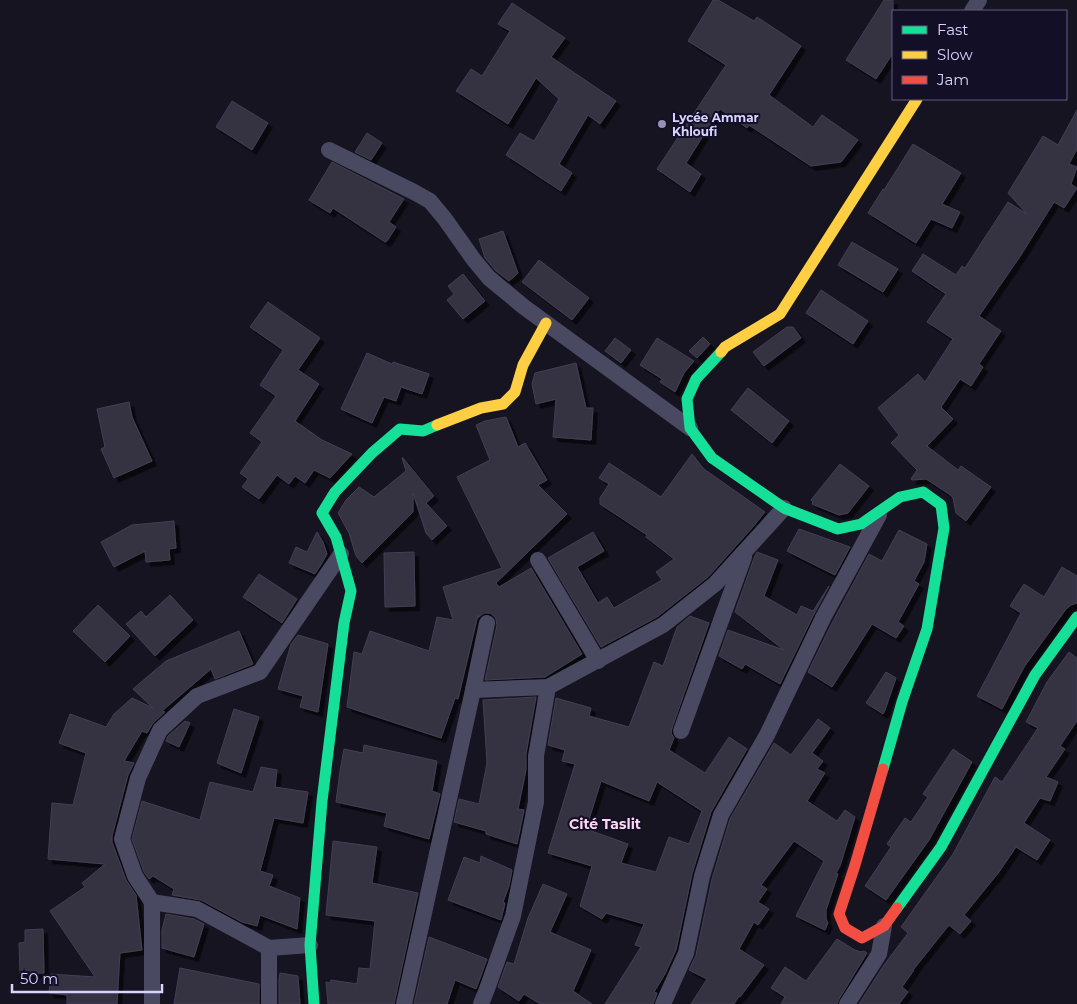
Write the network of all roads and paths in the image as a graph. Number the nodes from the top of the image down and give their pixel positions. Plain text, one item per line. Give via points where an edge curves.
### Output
1 (916, 100) edge
2 (329, 150) dead end
3 (546, 324) junction
4 (690, 428) junction
5 (784, 508) junction
6 (881, 510) junction
7 (747, 550) junction
8 (341, 554) junction
9 (538, 560) dead end
10 (1077, 617) edge
11 (487, 623) dead end
12 (598, 661) junction
13 (548, 687) junction
14 (473, 690) junction
15 (681, 731) dead end
16 (152, 902) junction
17 (884, 926) junction
18 (310, 944) junction
19 (268, 948) junction
20 (152, 1004) edge
21 (269, 1004) edge
22 (314, 1004) edge
23 (404, 1004) edge
24 (480, 1004) edge
25 (663, 1004) edge
26 (847, 1004) edge

1 - 4 street via 780,314 725,347 696,379 687,399
2 - 3 street via 430,201 489,278
3 - 4 street
3 - 8 street via 523,365 515,392 503,404 481,408 423,431 400,429 335,492 322,513 336,537
4 - 5 street via 712,458
5 - 6 street via 838,529 861,524
5 - 7 street
6 - 17 street via 900,498 923,492 941,504 944,528 927,629 838,914 845,928 862,938
6 - 25 street via 823,618 767,735 721,816 702,876 686,953
7 - 12 street via 715,584 663,625
7 - 15 street
8 - 16 street via 260,672 197,696 160,730 138,778 122,839 134,876
8 - 18 street via 351,591 344,623 322,801
9 - 12 street
10 - 17 street via 1035,675 940,847
11 - 14 street
12 - 13 street
13 - 14 street
13 - 24 street via 536,756 536,802 513,916
14 - 23 street
16 - 19 street via 197,909
16 - 20 street
17 - 26 street via 879,954
18 - 19 street
18 - 22 street
19 - 21 street

